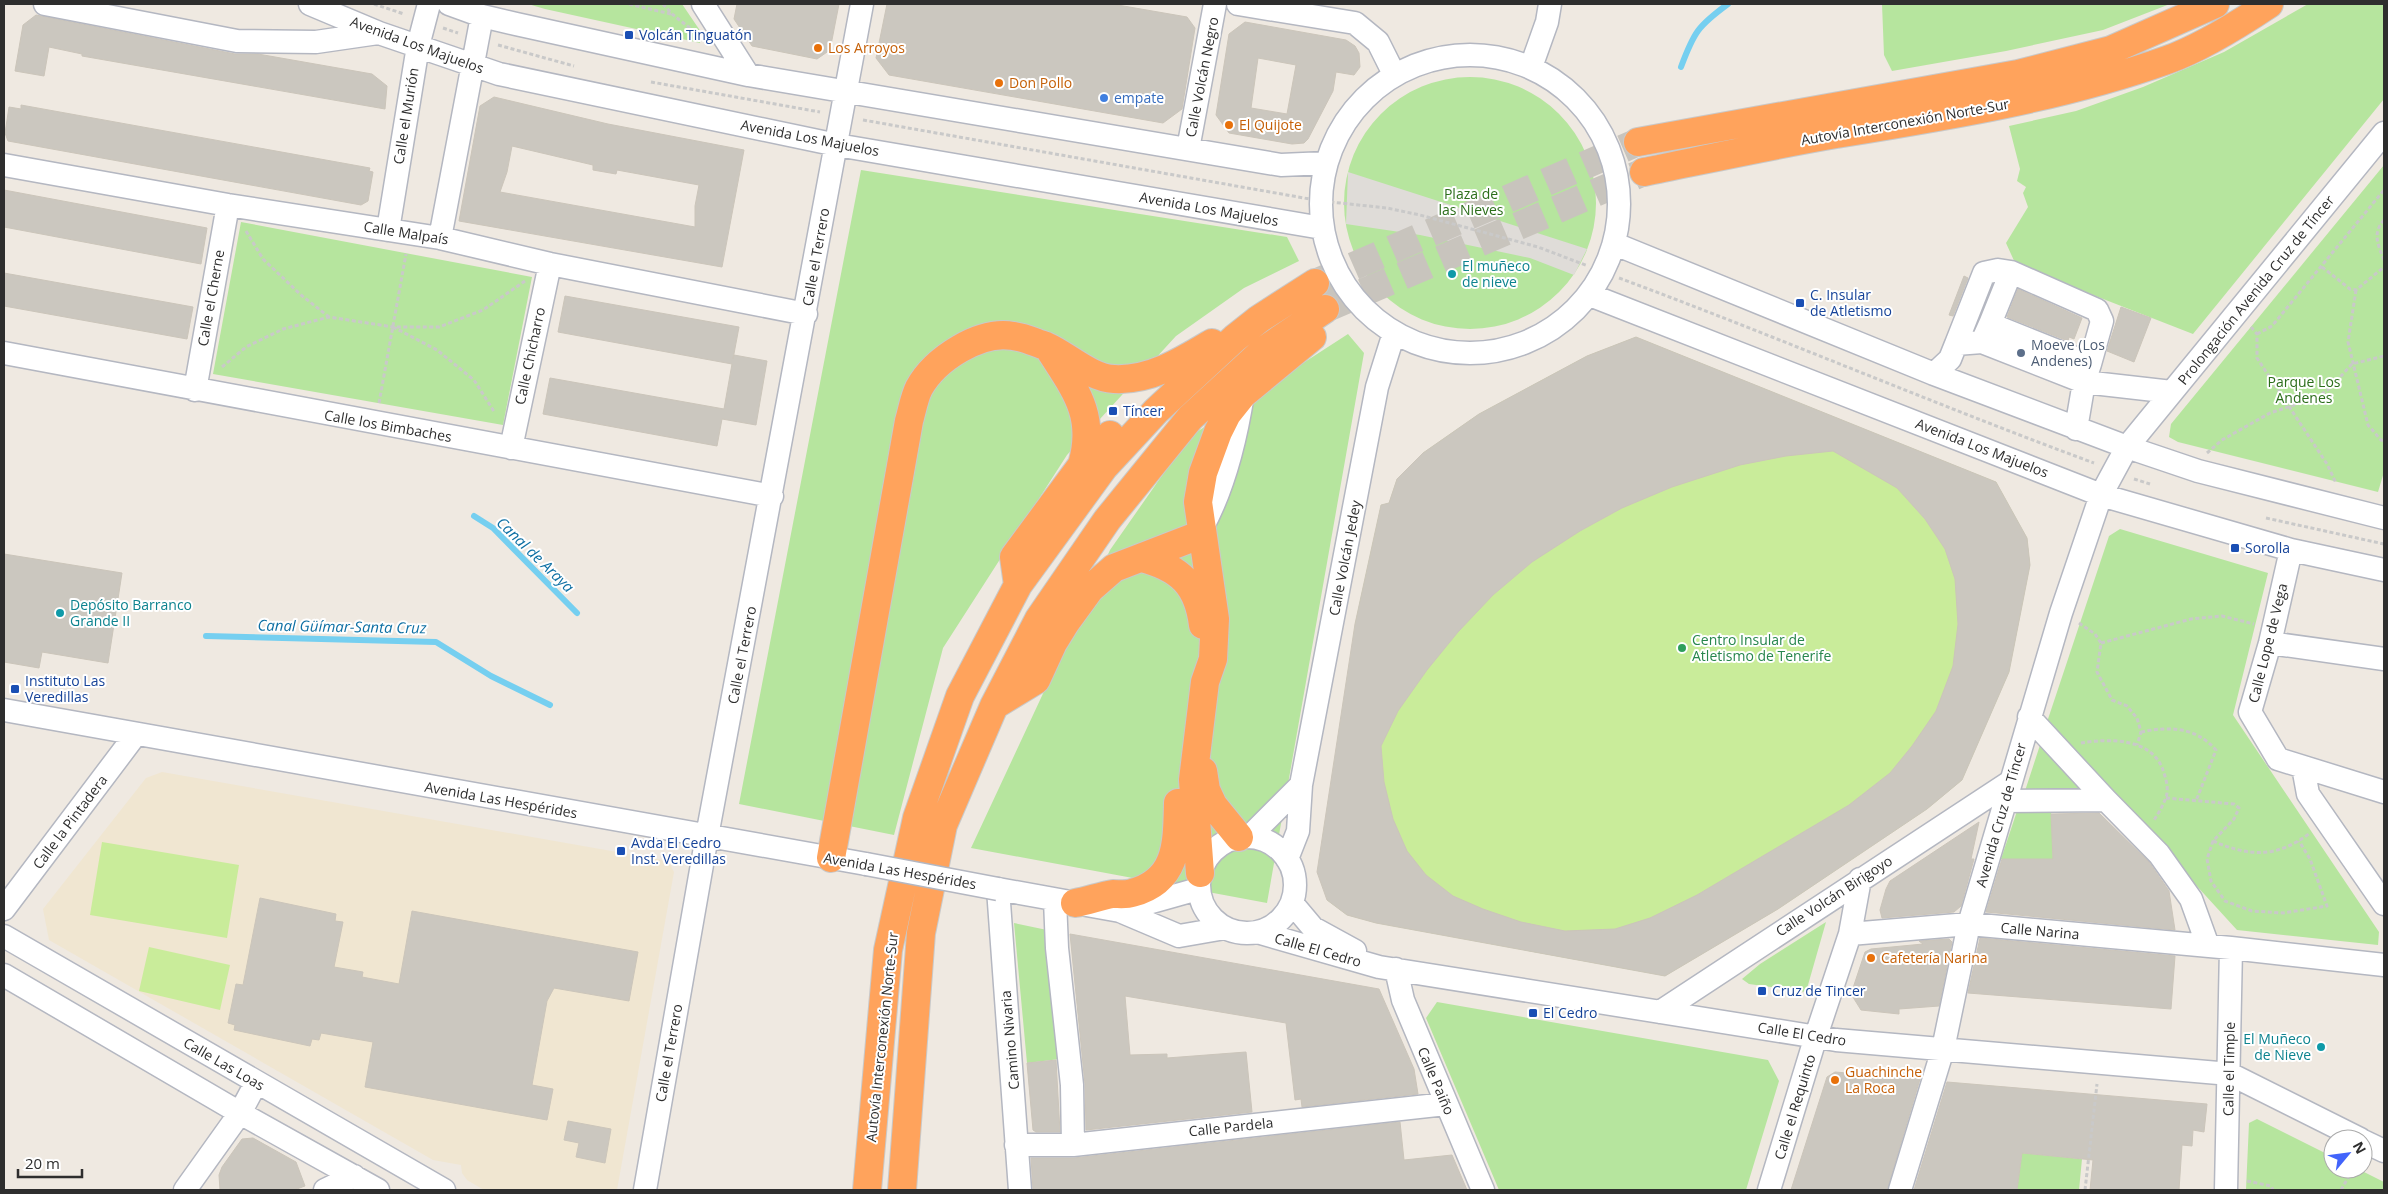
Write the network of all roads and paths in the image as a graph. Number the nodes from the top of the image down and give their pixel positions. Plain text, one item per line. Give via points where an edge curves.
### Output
1 (45, 4) edge
2 (310, 4) edge
3 (429, 4) edge
4 (449, 4) edge
5 (629, 4) edge
6 (663, 4) edge
7 (703, 4) edge
8 (862, 4) edge
9 (1215, 4) edge
10 (1238, 4) edge
11 (1550, 4) edge
12 (2215, 4) edge
13 (2269, 4) edge
14 (672, 14) junction
15 (482, 16) junction
16 (694, 31) dead end
17 (379, 33) junction
18 (418, 46) junction
19 (472, 65) junction
20 (1531, 67) junction
21 (1394, 74) junction
22 (748, 75) junction
23 (847, 91) junction
24 (2384, 133) edge
25 (1638, 142) tunnel mouth
26 (837, 145) junction
27 (1188, 149) junction
28 (1326, 163) junction
29 (4, 165) edge
30 (1644, 172) tunnel mouth
31 (2384, 190) edge
32 (228, 205) junction
33 (2384, 220) edge
34 (1322, 228) junction
35 (245, 229) dead end
36 (388, 230) junction
37 (440, 238) junction
38 (1615, 244) junction
39 (406, 253) dead end
40 (2384, 260) edge
41 (550, 264) junction
42 (2322, 267) junction
43 (2384, 267) edge
44 (2011, 272) junction
45 (532, 277) dead end
46 (1650, 281) dead end
47 (1315, 283) tunnel mouth
48 (2356, 290) junction
49 (1590, 295) junction
50 (1645, 295) dead end
51 (806, 314) junction
52 (2236, 314) junction
53 (329, 317) junction
54 (393, 327) junction
55 (1394, 333) junction
56 (1986, 333) junction
57 (2257, 334) junction
58 (1235, 338) junction
59 (1956, 344) junction
60 (1047, 347) junction
61 (4, 353) edge
62 (2384, 356) edge
63 (1181, 362) junction
64 (2352, 364) junction
65 (220, 368) dead end
66 (2087, 373) junction
67 (1934, 374) junction
68 (195, 390) junction
69 (2172, 392) junction
70 (379, 403) dead end
71 (2290, 408) junction
72 (498, 417) dead end
73 (2076, 429) junction
74 (2384, 441) edge
75 (2127, 447) junction
76 (511, 448) junction
77 (1082, 465) junction
78 (2198, 471) junction
79 (2101, 495) junction
80 (772, 496) junction
81 (2345, 510) junction
82 (2384, 518) edge
83 (1202, 531) junction
84 (2291, 550) junction
85 (1142, 558) junction
86 (2384, 570) edge
87 (1018, 586) junction
88 (2061, 613) junction
89 (2273, 634) junction
90 (2101, 643) junction
91 (2384, 659) edge
92 (1205, 682) junction
93 (994, 706) junction
94 (4, 710) edge
95 (2030, 717) junction
96 (2141, 732) junction
97 (136, 734) junction
98 (2137, 745) junction
99 (2060, 750) junction
100 (1196, 751) junction
101 (2303, 767) junction
102 (1301, 785) junction
103 (2007, 791) junction
104 (2384, 792) edge
105 (2166, 798) junction
106 (2106, 800) junction
107 (2196, 801) junction
108 (2326, 820) junction
109 (707, 836) junction
110 (1244, 837) junction
111 (2144, 837) junction
112 (2213, 841) junction
113 (2299, 841) junction
114 (831, 858) junction
115 (1287, 859) junction
116 (1860, 879) junction
117 (1199, 881) junction
118 (998, 889) junction
119 (1065, 902) junction
120 (1292, 903) junction
121 (2384, 904) edge
122 (4, 909) edge
123 (1120, 911) junction
124 (1968, 924) junction
125 (1225, 928) junction
126 (1257, 932) junction
127 (1850, 934) junction
128 (4, 936) edge
129 (2208, 946) junction
130 (2231, 948) junction
131 (2384, 965) edge
132 (1387, 968) junction
133 (4, 974) edge
134 (1660, 1012) junction
135 (1816, 1036) junction
136 (1943, 1049) junction
137 (2099, 1062) junction
138 (2230, 1074) junction
139 (256, 1083) junction
140 (1446, 1104) junction
141 (240, 1113) junction
142 (2340, 1129) edge
143 (1073, 1144) junction
144 (1016, 1145) junction
145 (354, 1176) junction
146 (2347, 1179) edge
147 (2227, 1185) edge
148 (184, 1190) edge
149 (325, 1190) edge
150 (378, 1190) edge
151 (444, 1190) edge
152 (645, 1190) edge
153 (867, 1190) edge
154 (902, 1190) edge
155 (1020, 1190) edge
156 (1483, 1190) edge
157 (1769, 1190) edge
158 (1900, 1190) edge
159 (2085, 1190) edge
160 (2273, 1190) edge
161 (2341, 1190) edge

1 - 17 street via 237,41 316,42
2 - 17 street, Avenida Los Majuelos
3 - 18 street, Calle el Murión
4 - 15 street
5 - 14 path
6 - 14 path
7 - 22 street
8 - 23 street, Calle el Terrero
9 - 27 street, Calle Volcán Negro
10 - 21 street via 1355,23 1378,42
11 - 20 street
12 - 25 highway, Autovía Interconexión Norte-Sur via 2111,50 2018,74
13 - 30 highway, Autovía Interconexión Norte-Sur via 2239,24 2168,60 2095,82 1981,110 1812,138
14 - 16 path
15 - 19 street
15 - 22 street
17 - 18 street, Avenida Los Majuelos
18 - 19 street, Avenida Los Majuelos
18 - 36 street, Calle el Murión
19 - 26 street, Avenida Los Majuelos via 499,74
19 - 37 street
20 - 21 street via 1488,55 1439,57
20 - 38 street via 1574,96 1605,138 1615,166 1620,202
21 - 28 street via 1368,93 1347,118
22 - 23 street
23 - 26 street, Calle el Terrero
23 - 27 street
24 - 52 street, Prolongación Avenida Cruz de Tíncer
26 - 34 street, Avenida Los Majuelos
26 - 51 street, Calle el Terrero
27 - 28 street via 1282,165
28 - 34 street via 1321,198
29 - 32 street, Calle Malpaís
31 - 42 path
32 - 36 street, Calle Malpaís
32 - 68 street, Calle el Cherne
33 - 40 path via 2376,237
34 - 55 street via 1342,281 1361,306
35 - 53 path via 263,259 301,296
36 - 37 street, Calle Malpaís
37 - 41 street, Calle Malpaís
38 - 49 street
38 - 67 street
39 - 54 path
41 - 51 street, Calle Malpaís
41 - 76 street, Calle Chicharro
42 - 48 path via 2350,289
42 - 57 path via 2272,326
43 - 48 path
44 - 56 street
44 - 59 street via 1984,273
44 - 66 street via 2097,310 2102,321
45 - 54 path via 483,310 439,327
46 - 50 path
47 - 58 highway, Autovía Interconexión Norte-Sur
48 - 64 path via 2348,342
49 - 55 street via 1560,324 1528,342 1494,352 1454,353 1422,346
49 - 79 street, Avenida Los Majuelos
51 - 80 street, Calle el Terrero
52 - 57 path
52 - 69 street, Prolongación Avenida Cruz de Tíncer
53 - 54 path
53 - 65 path via 283,329 246,347
54 - 70 path
54 - 72 path via 436,350 474,380
55 - 102 street, Calle Volcán Jedey via 1377,387
56 - 59 street
56 - 66 street
57 - 71 path via 2257,358
58 - 63 highway via 1218,339
58 - 87 highway, Autovía Interconexión Norte-Sur via 1156,411 1104,467
59 - 67 street via 1950,359
60 - 63 highway via 1078,366 1112,379 1139,378
60 - 77 highway via 1077,392 1085,417 1088,444
60 - 114 highway via 1012,335 974,340 940,362 919,388 909,421
61 - 68 street, Calle los Bimbaches
62 - 64 path
63 - 77 highway
64 - 71 path via 2330,388
64 - 74 path via 2368,425
66 - 69 street
66 - 73 street
67 - 73 street
68 - 76 street, Calle los Bimbaches
69 - 75 street, Prolongación Avenida Cruz de Tíncer
71 - 78 path via 2270,413 2215,445 2208,450
71 - 81 path via 2326,464
73 - 75 street
75 - 78 street
75 - 79 street, Avenida Cruz de Tíncer
76 - 80 street, Calle los Bimbaches
77 - 87 highway via 1014,557
78 - 81 street
79 - 84 street, Avenida Los Majuelos
79 - 88 street, Avenida Cruz de Tíncer
80 - 109 street, Calle el Terrero
81 - 82 street
83 - 85 highway
83 - 92 highway via 1216,619 1213,659
83 - 93 highway, Autovía Interconexión Norte-Sur via 1198,502 1210,450 1227,414 1243,394 1326,317 1263,351 1190,418 1107,520 1039,619
84 - 86 street, Avenida Los Majuelos
84 - 89 street, Calle Lope de Vega
85 - 92 highway via 1173,570 1197,596 1203,626 1200,660
85 - 93 highway via 1114,568 1090,589 1053,644 1036,680
87 - 153 highway, Autovía Interconexión Norte-Sur via 960,696 918,818 888,950
88 - 90 path via 2081,624
88 - 95 street, Avenida Cruz de Tíncer
89 - 90 path via 2255,624 2222,616 2198,618
89 - 91 street
89 - 101 street, Calle Lope de Vega via 2250,712 2278,759
90 - 96 path via 2097,672 2112,700 2127,706
92 - 100 highway
93 - 154 highway, Autovía Interconexión Norte-Sur via 943,825 921,933
94 - 97 street, Avenida Las Hespérides
95 - 99 street
95 - 103 street, Avenida Cruz de Tíncer
96 - 98 path
96 - 107 path via 2157,729 2187,731 2206,738 2216,750
97 - 109 street, Avenida Las Hespérides
97 - 122 street, Calle la Pintadera
98 - 99 path via 2106,739 2069,745
98 - 105 path via 2151,751 2162,767 2168,784
99 - 106 street
100 - 110 highway via 1213,805
100 - 117 highway via 1193,780
100 - 119 highway via 1181,776 1173,855 1160,880 1130,894
101 - 104 street
101 - 108 street via 2308,794
102 - 110 street
102 - 115 street, Calle Volcán Jedey via 1298,831
103 - 106 street
103 - 116 street, Calle Volcán Birigoyo
103 - 124 street, Avenida Cruz de Tíncer
105 - 107 path
105 - 111 path
106 - 111 street
107 - 112 path via 2234,804 2239,808 2234,819
108 - 113 path
108 - 121 street
109 - 114 street, Avenida Las Hespérides
109 - 152 street, Calle el Terrero
110 - 115 street via 1271,844
110 - 117 street via 1218,846 1207,857
111 - 129 street via 2191,899
112 - 113 path via 2236,851 2267,853
112 - 113 path via 2207,859 2211,881 2226,900 2252,911 2283,913 2326,906 2310,859
114 - 118 street, Avenida Las Hespérides, bridge
115 - 120 street via 1294,881
116 - 127 street, Calle el Requinto
116 - 134 street, Calle Volcán Birigoyo
117 - 123 street
117 - 125 street via 1212,919
118 - 119 street
118 - 144 street, Camino Nivaria
119 - 123 street
119 - 143 street via 1057,948 1072,1085
120 - 126 street via 1272,926
120 - 132 street, Calle El Cedro via 1313,928
123 - 125 street via 1179,936
124 - 127 street, Calle Narina
124 - 129 street, Calle Narina
124 - 136 street, Avenida Cruz de Tíncer
125 - 126 street via 1241,933
126 - 132 street, Calle El Cedro
127 - 135 street, Calle el Requinto
128 - 139 street, Calle Las Loas
129 - 130 street, Calle Narina
130 - 131 street, Calle Narina
130 - 138 street, Calle el Timple
132 - 134 street, Calle El Cedro
132 - 140 street, Calle Paiño
133 - 141 street
134 - 135 street, Calle El Cedro
135 - 136 street, Calle El Cedro
135 - 157 street, Calle el Requinto
136 - 137 street, Calle El Cedro
136 - 158 street, Avenida Cruz de Tíncer
137 - 138 street, Calle El Cedro
137 - 159 path
138 - 142 street
138 - 147 street, Calle el Timple
139 - 141 street
139 - 151 street, Calle Las Loas
140 - 143 street, Calle Pardela
140 - 156 street, Calle Paiño
141 - 145 street
141 - 148 street
143 - 144 street, Calle Pardela
144 - 155 street, Camino Nivaria
145 - 149 street
145 - 150 street
146 - 161 path
147 - 160 path via 2246,1180 2271,1186

